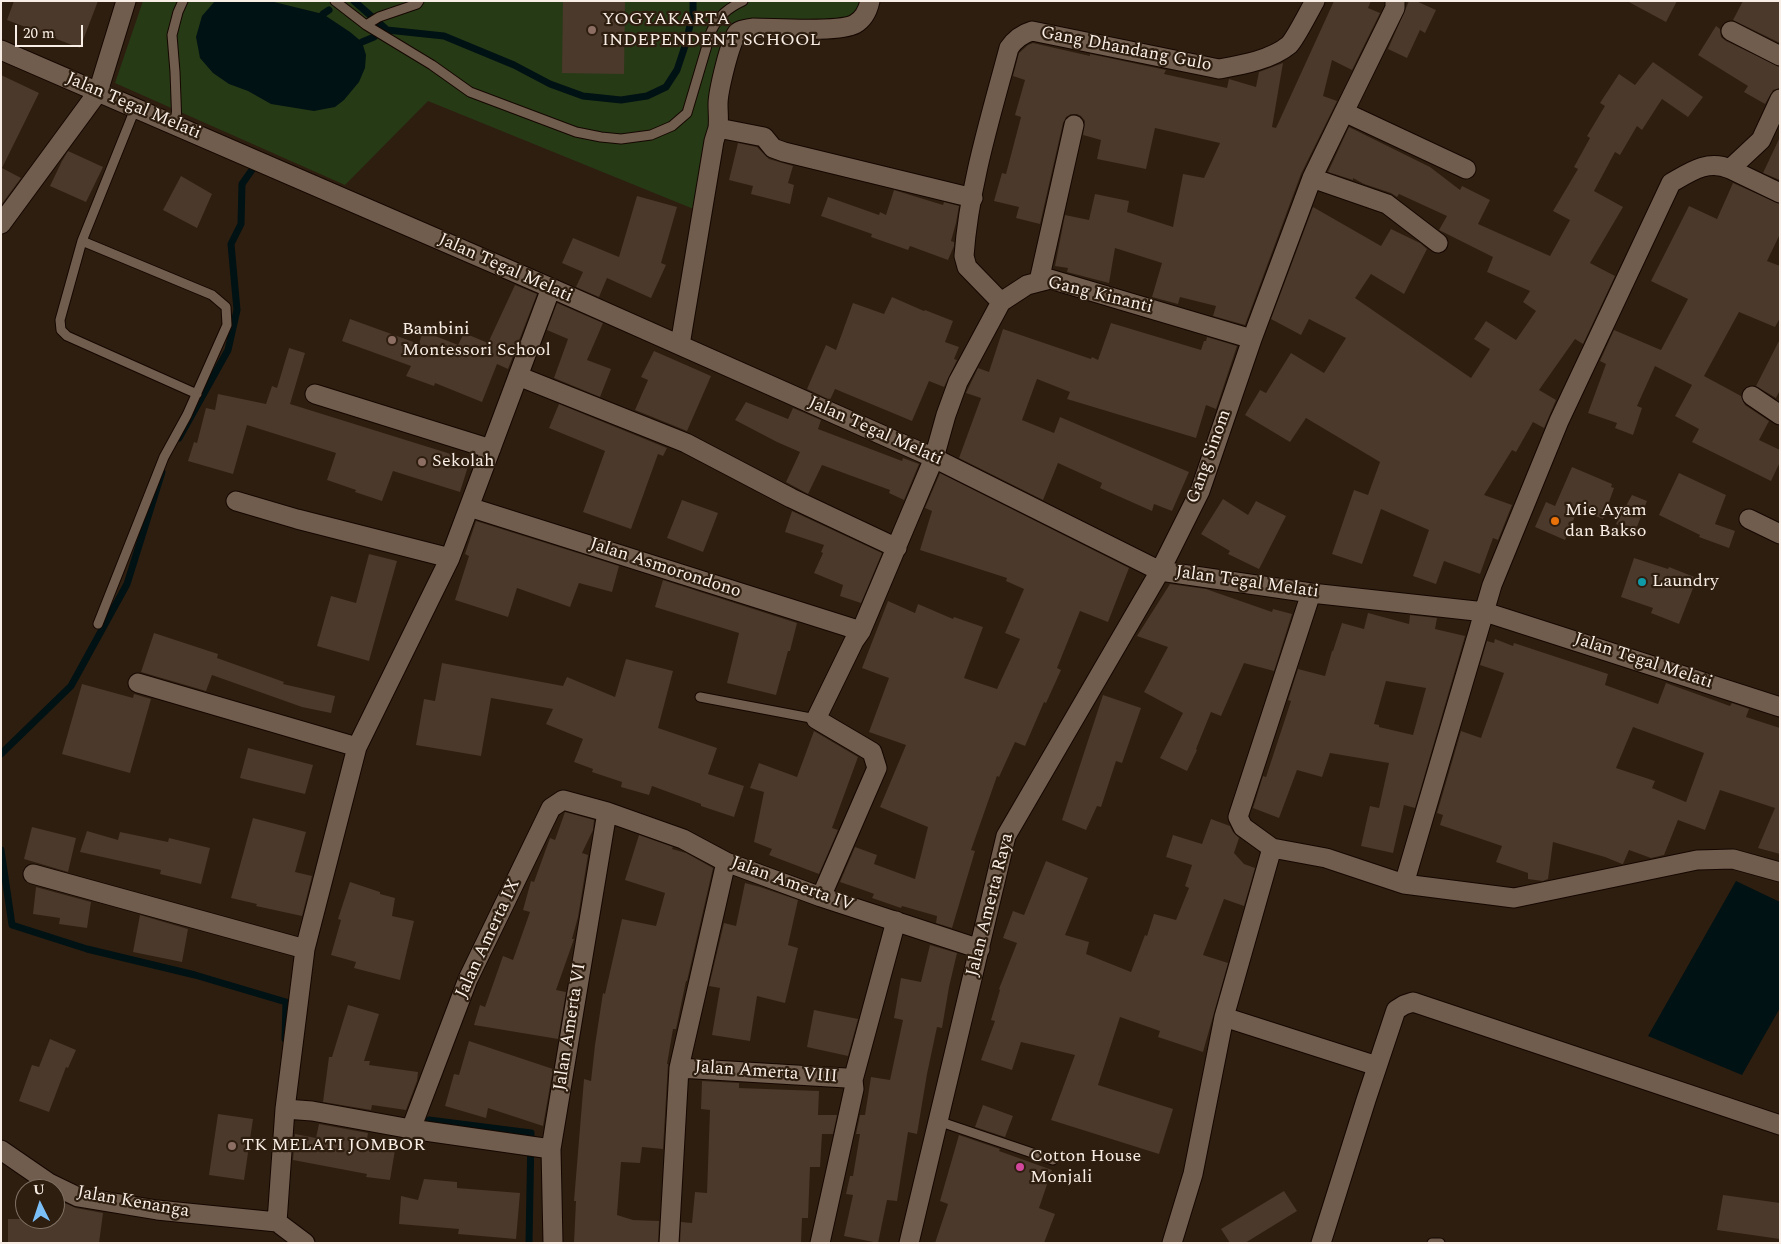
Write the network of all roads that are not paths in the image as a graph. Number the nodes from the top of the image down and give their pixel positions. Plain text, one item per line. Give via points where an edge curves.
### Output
1 (126, 1) edge
2 (183, 1) edge
3 (335, 1) edge
4 (419, 1) edge
5 (743, 1) edge
6 (870, 1) edge
7 (1315, 1) edge
8 (1395, 1) edge
9 (368, 24) junction
10 (1731, 30) dead end
11 (1, 50) edge
12 (1780, 56) edge
13 (98, 92) junction
14 (1780, 99) edge
15 (135, 108) junction
16 (1344, 112) junction
17 (1074, 125) dead end
18 (177, 126) junction
19 (718, 128) junction
20 (1466, 169) dead end
21 (1730, 169) junction
22 (1312, 178) junction
23 (1780, 192) edge
24 (972, 198) junction
25 (1, 224) edge
26 (82, 241) junction
27 (1438, 243) dead end
28 (1040, 281) junction
29 (551, 288) junction
30 (1001, 302) junction
31 (1252, 339) junction
32 (680, 345) junction
33 (518, 376) junction
34 (197, 394) junction
35 (315, 394) dead end
36 (1752, 396) dead end
37 (1780, 415) edge
38 (491, 449) junction
39 (934, 458) junction
40 (236, 500) dead end
41 (469, 507) junction
42 (1748, 519) dead end
43 (1780, 534) edge
44 (897, 548) junction
45 (450, 558) junction
46 (1160, 571) junction
47 (1311, 593) junction
48 (1485, 612) junction
49 (98, 624) dead end
50 (861, 631) junction
51 (138, 683) dead end
52 (700, 697) dead end
53 (1780, 707) edge
54 (816, 719) junction
55 (357, 748) junction
56 (607, 812) junction
57 (1272, 848) junction
58 (726, 862) junction
59 (1780, 872) edge
60 (33, 874) dead end
61 (1404, 884) junction
62 (821, 897) junction
63 (896, 921) junction
64 (305, 949) junction
65 (980, 949) junction
66 (1224, 1018) junction
67 (1377, 1066) junction
68 (679, 1068) junction
69 (852, 1080) junction
70 (284, 1109) junction
71 (938, 1121) junction
72 (1780, 1125) edge
73 (411, 1129) junction
74 (551, 1149) junction
75 (1, 1150) edge
76 (1053, 1160) dead end
77 (277, 1222) junction
78 (305, 1243) edge
79 (553, 1243) edge
80 (669, 1243) edge
81 (820, 1243) edge
82 (909, 1243) edge
83 (1172, 1243) edge
84 (1321, 1243) edge
85 (1432, 1243) edge
86 (1440, 1243) edge

1 - 13 street
2 - 18 lane via 172,35
3 - 9 lane
4 - 9 lane
5 - 9 lane via 730,7 716,21 687,113 672,126 651,135 621,139 576,132 470,92
6 - 19 street via 860,20 838,29 753,28 737,33 733,38 720,96
7 - 24 street, Gang Dhandang Gulo via 1289,44 1268,56 1219,69 1032,31 1023,34 1009,48
8 - 16 street, Gang Sinom via 1395,8
10 - 12 street
11 - 13 street, Jalan Tegal Melati
13 - 15 street, Jalan Tegal Melati
13 - 25 street
14 - 21 street via 1761,140
15 - 18 street, Jalan Tegal Melati
15 - 26 lane
16 - 20 street
16 - 22 street, Gang Sinom
17 - 28 street
18 - 29 street, Jalan Tegal Melati
19 - 24 street via 756,134 764,137 773,148 784,152
19 - 32 street
21 - 23 street
21 - 48 street via 1716,165 1696,168 1671,183 1559,422 1492,585
22 - 27 street via 1387,204
22 - 31 street, Gang Sinom
24 - 30 street, Gang Dhandang Gulo via 964,256 967,267
26 - 34 lane via 60,320 61,330 67,336
26 - 34 lane via 212,295 226,308 228,325
28 - 30 street, Gang Kinanti
28 - 31 street, Gang Kinanti via 1050,279
29 - 32 street, Jalan Tegal Melati
29 - 33 street
30 - 39 street, Gang Kinanti via 958,382
31 - 46 street, Gang Sinom via 1200,491
32 - 39 street, Jalan Tegal Melati
33 - 38 street
33 - 44 street via 686,443
34 - 49 lane via 164,457
35 - 38 street
36 - 37 street
38 - 41 street
39 - 44 street, Gang Kinanti
39 - 46 street, Jalan Tegal Melati
40 - 45 street
41 - 45 street
41 - 50 street, Jalan Asmorondono
42 - 43 street
44 - 50 street, Gang Kinanti
45 - 55 street
46 - 47 street, Jalan Tegal Melati
46 - 65 street, Jalan Amerta Raya via 1006,836
47 - 48 street, Jalan Tegal Melati
47 - 57 street via 1238,817 1243,827
48 - 53 street, Jalan Tegal Melati
48 - 61 street
50 - 54 street, Gang Kinanti
51 - 55 street
52 - 54 lane
54 - 62 street via 872,752 877,768
55 - 64 street
56 - 58 street, Jalan Amerta IV via 683,839
56 - 73 street, Jalan Amerta IX via 563,800 551,808 468,979
56 - 74 street, Jalan Amerta VI
57 - 61 street via 1326,858
57 - 66 street
58 - 62 street, Jalan Amerta IV
58 - 68 street
59 - 61 street via 1733,859 1697,860 1514,898
60 - 64 street
62 - 63 street, Jalan Amerta IV
63 - 65 street, Jalan Amerta IV
63 - 69 street
64 - 70 street
65 - 71 street, Jalan Amerta Raya
66 - 67 street
66 - 83 street via 1193,1174
67 - 72 street via 1396,1010 1413,1002
67 - 84 street
68 - 69 street, Jalan Amerta VIII
68 - 80 street
69 - 81 street via 854,1089
70 - 73 street
70 - 77 street
71 - 76 lane
71 - 82 street, Jalan Amerta Raya
73 - 74 street
74 - 79 street, Jalan Amerta VI
75 - 77 street, Jalan Kenanga via 49,1183 78,1197 157,1210
77 - 78 street
85 - 86 lane

